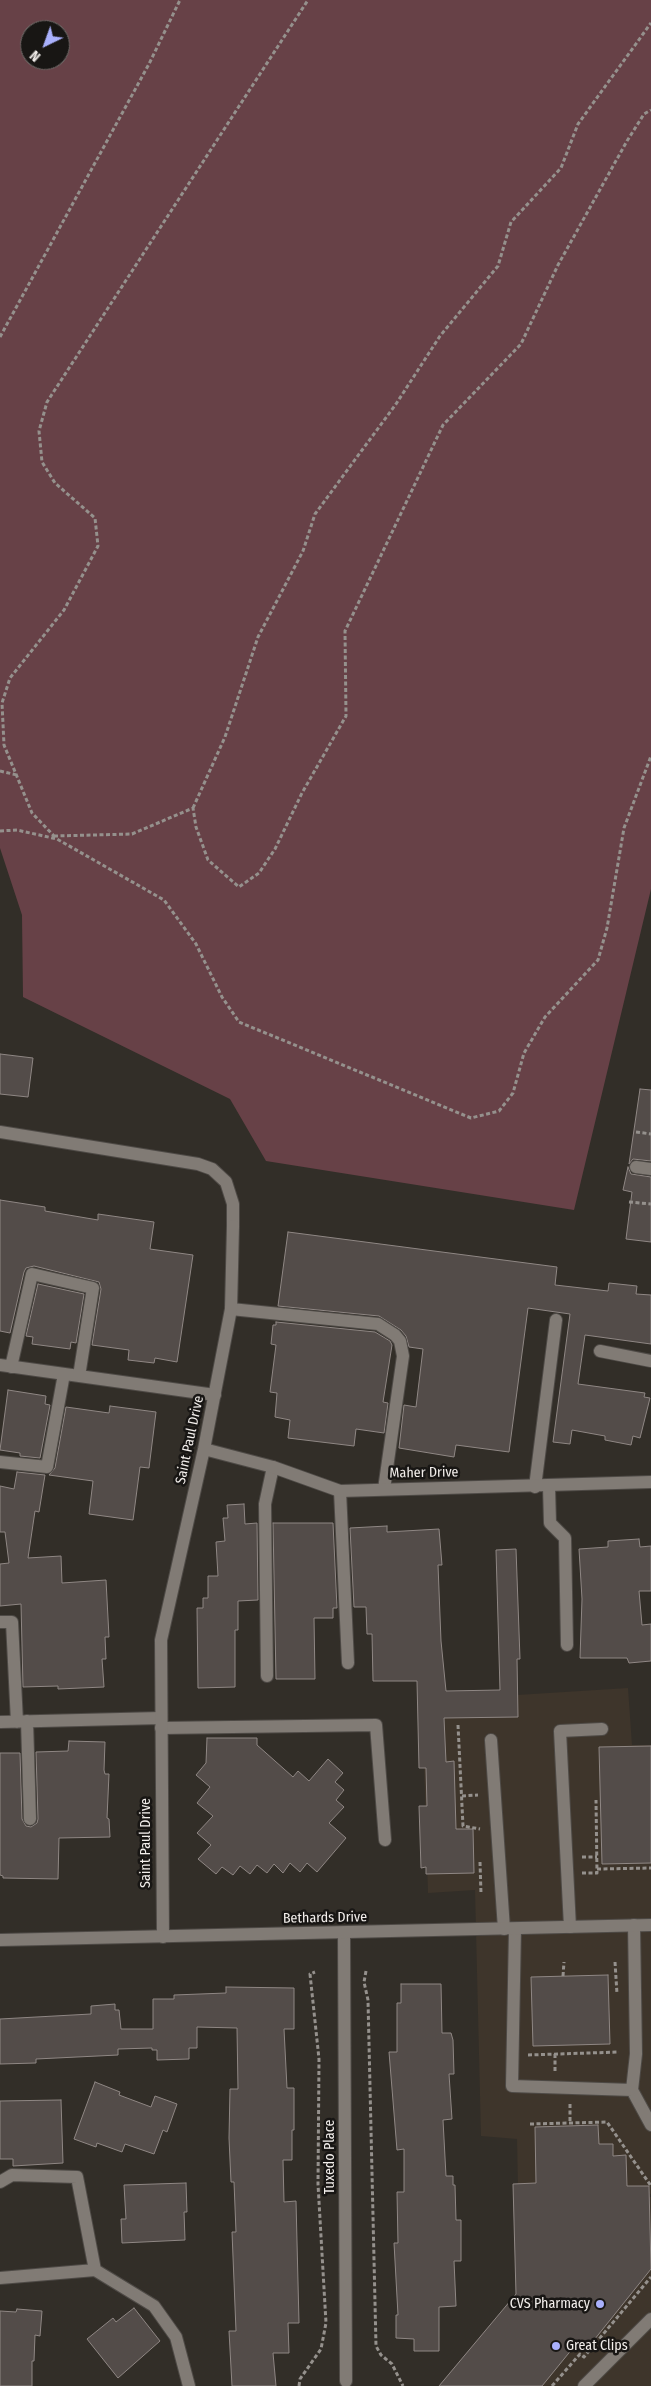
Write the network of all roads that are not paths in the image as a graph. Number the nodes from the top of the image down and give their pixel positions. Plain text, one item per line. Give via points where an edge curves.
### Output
1 (0, 1132) edge
2 (636, 1167) dead end
3 (651, 1169) edge
4 (231, 1309) junction
5 (556, 1320) dead end
6 (600, 1351) dead end
7 (651, 1361) edge
8 (5, 1366) edge
9 (64, 1374) junction
10 (79, 1376) junction
11 (215, 1395) junction
12 (204, 1449) junction
13 (0, 1462) edge
14 (273, 1467) junction
15 (651, 1482) edge
16 (535, 1487) junction
17 (549, 1487) junction
18 (384, 1489) junction
19 (340, 1491) junction
20 (0, 1622) edge
21 (567, 1645) dead end
22 (348, 1663) dead end
23 (266, 1676) dead end
24 (22, 1721) junction
25 (0, 1722) edge
26 (161, 1723) junction
27 (602, 1729) dead end
28 (491, 1740) dead end
29 (30, 1819) dead end
30 (385, 1840) dead end
31 (634, 1925) junction
32 (651, 1925) edge
33 (570, 1927) junction
34 (510, 1929) junction
35 (344, 1933) junction
36 (163, 1937) junction
37 (0, 1940) edge
38 (632, 2090) junction
39 (651, 2125) edge
40 (0, 2182) edge
41 (95, 2270) junction
42 (0, 2278) edge
43 (651, 2319) edge
44 (346, 2381) dead end
45 (189, 2386) edge
46 (584, 2386) edge

1 - 4 street, Saint Paul Drive via 198,1164 212,1170 226,1182 233,1204
2 - 3 street
4 - 11 street, Saint Paul Drive
4 - 18 street via 378,1324 396,1335 402,1356
5 - 16 street
6 - 7 street
8 - 9 street
8 - 10 street via 32,1274 93,1288
9 - 10 street
9 - 13 street via 47,1467
10 - 11 street
11 - 12 street, Saint Paul Drive
12 - 14 street, Maher Drive
12 - 26 street, Saint Paul Drive via 161,1640
14 - 19 street, Maher Drive
14 - 23 street via 265,1504
15 - 17 street, Maher Drive
16 - 17 street, Maher Drive
16 - 18 street, Maher Drive
17 - 21 street via 550,1523 565,1538
18 - 19 street, Maher Drive
19 - 22 street
20 - 24 street via 12,1622
24 - 25 street
24 - 26 street
24 - 29 street
26 - 30 street via 376,1725
26 - 36 street, Saint Paul Drive
27 - 33 street via 560,1730
28 - 34 street
31 - 32 street, Bethards Drive
31 - 33 street, Bethards Drive
31 - 38 street via 636,2054
33 - 34 street, Bethards Drive
34 - 35 street, Bethards Drive
34 - 38 street via 512,2086
35 - 36 street, Bethards Drive
35 - 44 street, Tuxedo Place
36 - 37 street, Bethards Drive
38 - 39 street
40 - 41 street via 12,2175 77,2178
41 - 42 street
41 - 45 street via 154,2306 176,2337
43 - 46 street

